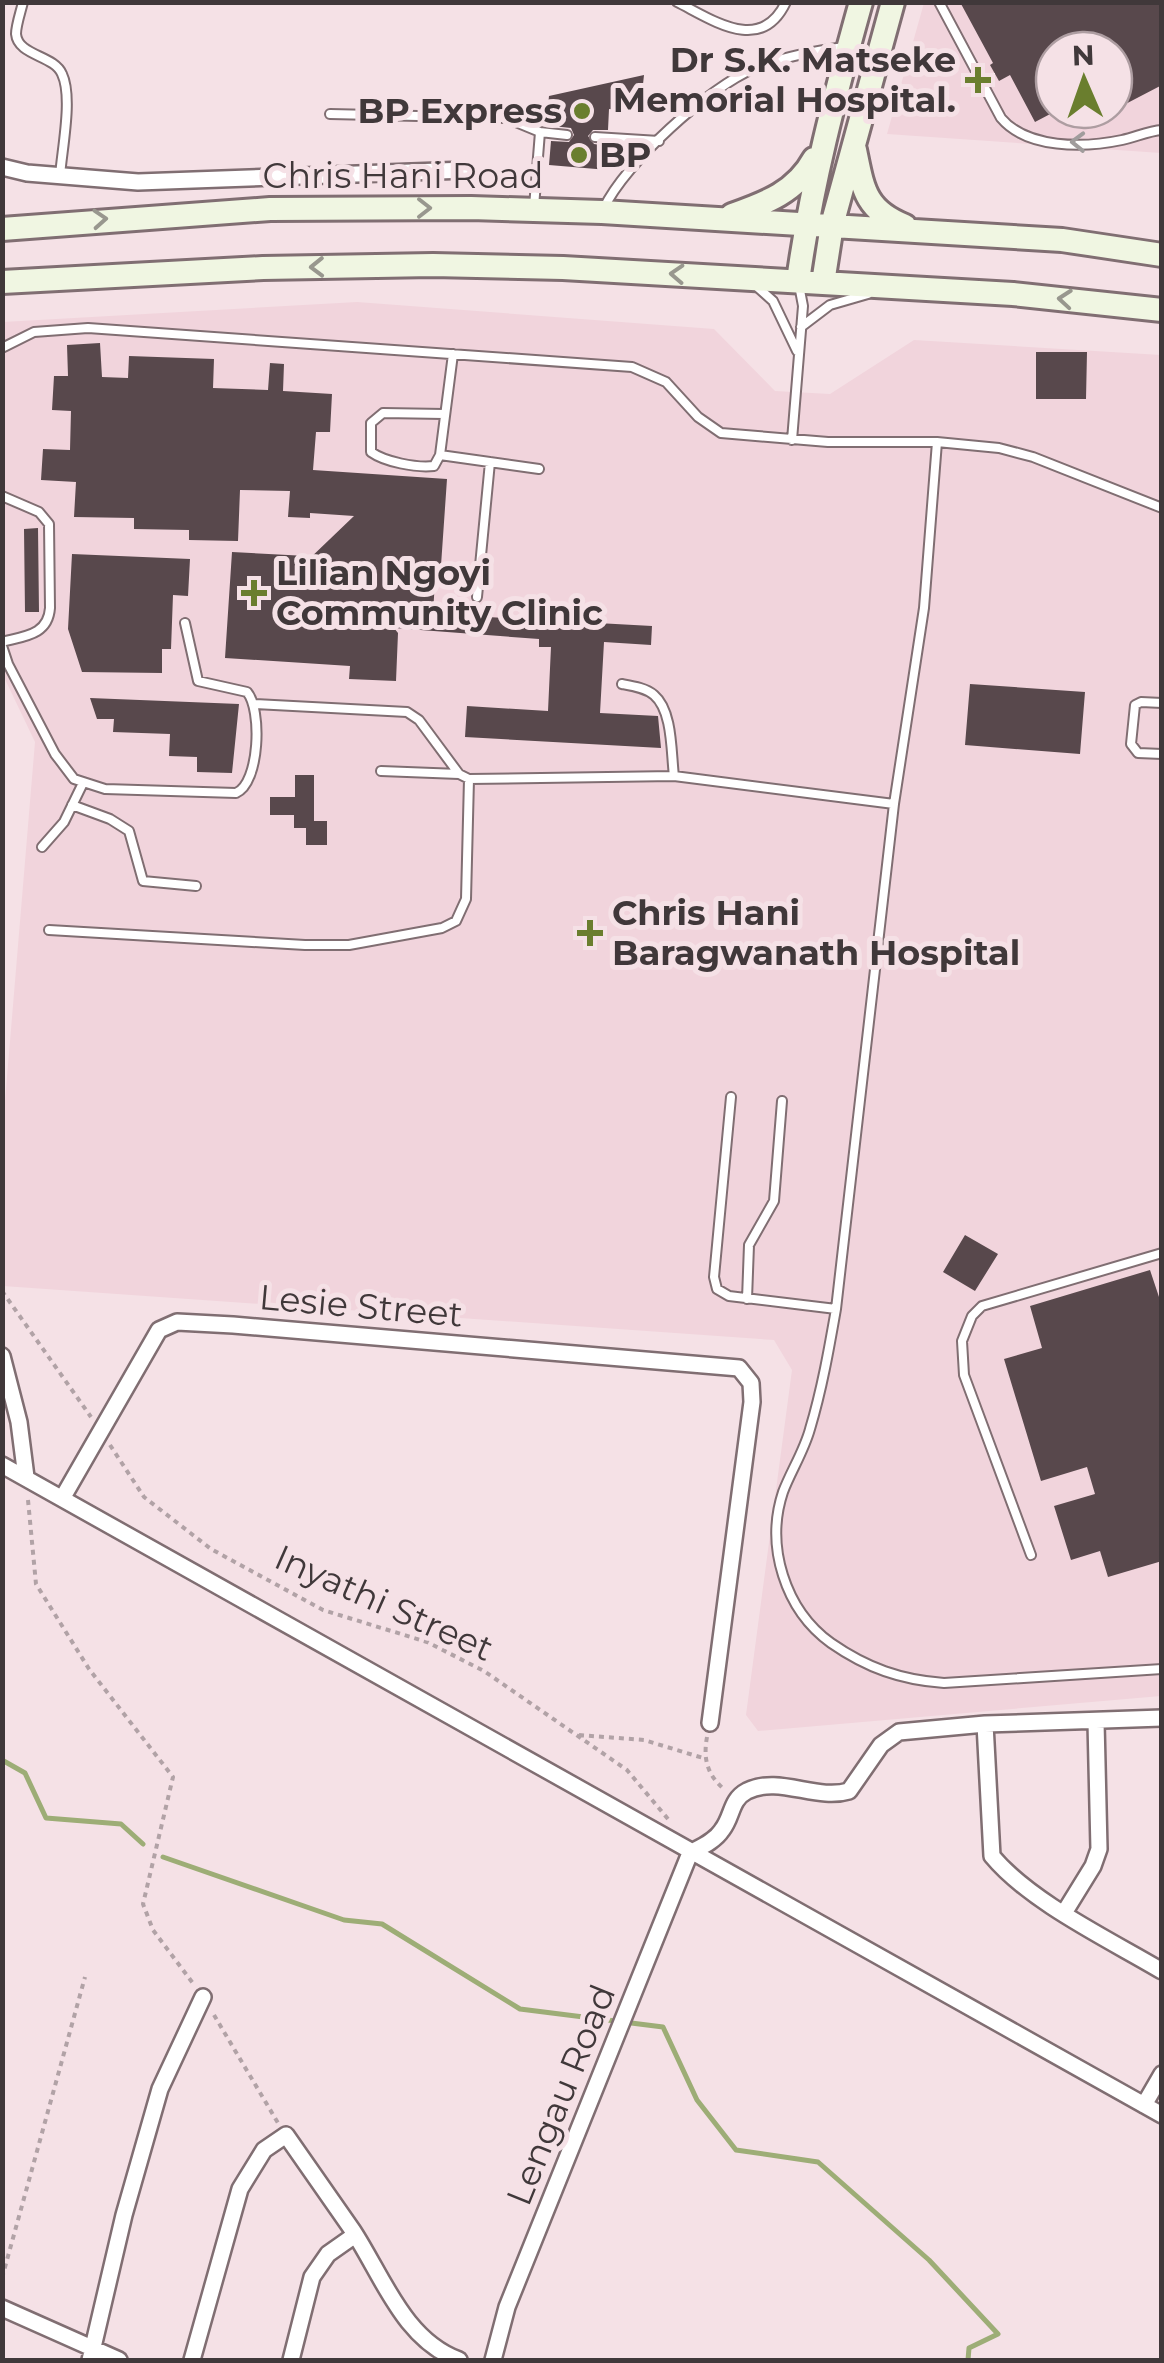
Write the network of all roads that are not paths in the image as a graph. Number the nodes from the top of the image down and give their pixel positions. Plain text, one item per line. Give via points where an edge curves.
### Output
1 (23, 2) edge
2 (677, 2) edge
3 (786, 2) edge
4 (861, 2) edge
5 (893, 2) edge
6 (939, 2) edge
7 (849, 46) junction
8 (330, 114) dead end
9 (1162, 130) edge
10 (540, 132) junction
11 (567, 136) dead end
12 (595, 137) dead end
13 (658, 141) junction
14 (823, 143) junction
15 (854, 146) junction
16 (2, 166) edge
17 (466, 170) dead end
18 (60, 176) junction
19 (534, 210) junction
20 (602, 212) junction
21 (719, 220) junction
22 (806, 224) junction
23 (832, 225) junction
24 (2, 229) edge
25 (918, 232) junction
26 (1162, 255) edge
27 (747, 278) junction
28 (2, 282) edge
29 (798, 282) junction
30 (823, 283) junction
31 (897, 288) junction
32 (804, 306) junction
33 (1162, 310) edge
34 (801, 327) junction
35 (2, 348) edge
36 (453, 354) junction
37 (798, 355) junction
38 (444, 414) junction
39 (792, 440) junction
40 (937, 442) junction
41 (440, 456) junction
42 (490, 462) junction
43 (539, 469) dead end
44 (2, 496) edge
45 (1162, 508) edge
46 (477, 597) dead end
47 (184, 623) dead end
48 (2, 644) edge
49 (622, 684) dead end
50 (255, 704) junction
51 (1162, 704) edge
52 (1162, 754) edge
53 (382, 772) dead end
54 (459, 774) junction
55 (674, 776) junction
56 (470, 779) junction
57 (83, 783) junction
58 (72, 804) junction
59 (894, 804) junction
60 (42, 847) dead end
61 (196, 886) dead end
62 (49, 930) dead end
63 (731, 1096) dead end
64 (782, 1101) dead end
65 (1162, 1253) edge
66 (746, 1298) junction
67 (836, 1309) junction
68 (2, 1356) edge
69 (2, 1465) edge
70 (26, 1477) junction
71 (63, 1497) junction
72 (1031, 1555) dead end
73 (1162, 1669) edge
74 (1162, 1718) edge
75 (1096, 1722) junction
76 (710, 1723) road end
77 (985, 1724) junction
78 (690, 1853) junction
79 (1064, 1913) junction
80 (1162, 1971) edge
81 (203, 1996) road end
82 (1162, 2074) edge
83 (1144, 2105) junction
84 (1162, 2114) edge
85 (355, 2235) junction
86 (2, 2308) edge
87 (91, 2355) edge
88 (119, 2360) edge
89 (192, 2360) edge
90 (291, 2360) edge
91 (460, 2360) edge
92 (492, 2360) edge

1 - 18 lane via 20,43 56,63 64,76
2 - 3 lane via 733,30 751,31 767,26
4 - 7 main road
5 - 15 main road
9 -> 6 lane via 1105,142 1048,141 1012,131
7 - 13 lane via 742,74
7 - 14 main road
8 - 10 lane via 499,117
10 - 11 lane
10 - 19 lane
12 - 13 lane
13 - 20 lane via 620,180
14 - 21 main road via 797,184
14 - 22 main road
15 - 23 main road
15 - 25 main road via 875,208
16 - 18 street
17 - 18 street via 138,182
19 - 20 main road, Chris Hani Road
24 -> 19 main road, Chris Hani Road via 270,209
20 - 21 main road, Chris Hani Road
21 - 22 main road, Chris Hani Road
22 - 23 main road, Chris Hani Road
22 - 29 main road
23 - 25 main road, Chris Hani Road
23 - 30 main road
25 - 26 main road, Chris Hani Road via 1062,240
27 -> 28 main road via 433,265
27 - 29 main road
27 - 37 lane via 774,302
29 - 30 main road
29 - 32 lane
30 - 31 main road
30 - 32 lane
33 -> 31 main road
31 - 34 lane via 841,300
32 - 34 lane
34 - 37 lane
35 - 36 lane via 34,332 88,328
36 - 38 lane
36 - 39 lane via 646,370 721,434
37 - 39 lane
38 - 41 lane
38 - 41 lane via 393,410 376,418 370,430 375,456 426,467
39 - 40 lane
40 - 45 lane via 1015,451
40 - 59 lane via 924,608
41 - 42 lane
42 - 43 lane
42 - 46 lane
44 - 48 lane via 39,512 49,524 50,608 42,630
47 - 50 lane via 198,681 247,692
48 - 57 lane via 55,754
49 - 55 lane via 658,698
50 - 54 lane via 407,712
50 - 57 lane via 254,767 244,790 120,791
51 - 52 lane via 1134,705 1130,744 1138,753
53 - 54 lane
54 - 56 lane
55 - 56 lane
55 - 59 lane
56 - 62 lane via 466,899 456,921 442,928 304,946
57 - 58 lane
58 - 60 lane
58 - 61 lane via 129,831 143,881
59 - 67 lane
63 - 66 lane via 714,1277 717,1290
64 - 66 lane via 774,1201 749,1245
65 - 72 lane via 982,1306 966,1326 964,1376
66 - 67 lane
67 - 73 lane via 810,1432 782,1496 781,1575 806,1619 852,1658 908,1680
68 - 70 street
69 - 70 street
70 - 71 street
71 - 76 street, Lesie Street via 158,1330 177,1322 739,1368 748,1376 752,1402
71 - 78 street
74 - 75 street
75 - 77 street
75 - 79 street via 1100,1850
77 - 78 street via 898,1732 841,1794 750,1789 735,1800 723,1830
77 - 79 street via 992,1856
78 - 83 street
78 - 92 street, Lengau Road via 507,2307
79 - 80 street
81 - 87 street via 160,2089
82 - 83 street
83 - 84 street
85 - 89 street via 286,2135 264,2150 240,2188
85 - 90 street via 328,2254 312,2278
85 - 91 street via 419,2333
86 - 87 street
87 - 88 street

